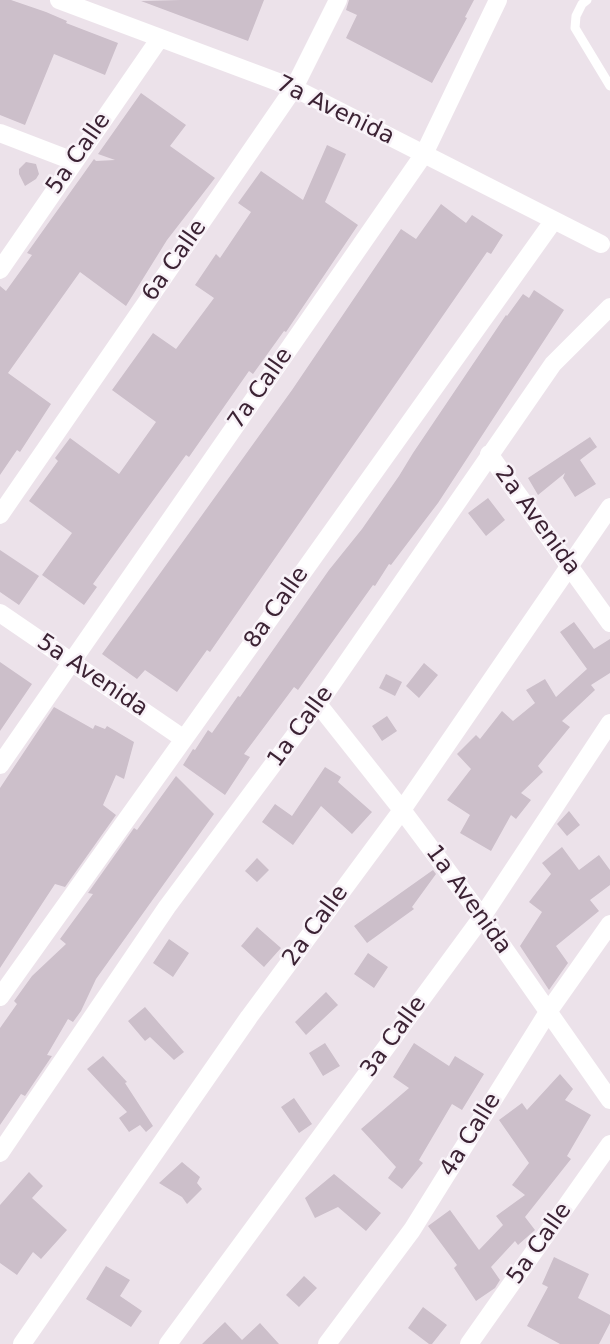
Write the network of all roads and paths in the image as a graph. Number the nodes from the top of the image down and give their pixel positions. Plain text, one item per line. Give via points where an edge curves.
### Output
1 (59, 0) edge
2 (338, 0) edge
3 (498, 0) edge
4 (587, 0) edge
5 (160, 38) junction
6 (610, 86) edge
7 (293, 89) junction
8 (0, 133) edge
9 (424, 154) junction
10 (73, 162) junction
11 (554, 220) junction
12 (601, 244) dead end
13 (0, 270) edge
14 (610, 307) edge
15 (489, 454) junction
16 (610, 507) edge
17 (0, 515) edge
18 (569, 565) junction
19 (0, 613) edge
20 (610, 623) edge
21 (72, 662) junction
22 (318, 704) junction
23 (610, 723) edge
24 (184, 739) junction
25 (0, 765) edge
26 (402, 810) junction
27 (482, 917) junction
28 (610, 924) edge
29 (0, 997) edge
30 (548, 1012) junction
31 (610, 1100) edge
32 (610, 1144) edge
33 (0, 1153) edge
34 (22, 1344) edge
35 (168, 1344) edge
36 (327, 1344) edge
37 (469, 1344) edge

1 - 5 street, 7a Avenida
2 - 7 street, 6a Calle
3 - 9 street, 7a Calle
4 - 6 lane via 576,16 575,28
5 - 7 street, 7a Avenida
5 - 10 street, 5a Calle
7 - 9 street, 7a Avenida
7 - 17 street, 6a Calle
8 - 10 street
9 - 11 street, 7a Avenida
9 - 21 street, 7a Calle
10 - 13 street, 5a Calle
11 - 12 street, 7a Avenida
11 - 24 street, 8a Calle
14 - 15 street, 1a Calle via 553,364
15 - 18 street, 2a Avenida
15 - 22 street, 1a Calle
16 - 18 street, 2a Calle
18 - 20 street, 2a Avenida
18 - 26 street, 2a Calle
19 - 21 street, 5a Avenida
21 - 24 street, 5a Avenida
21 - 25 street, 7a Calle
22 - 26 street, 1a Avenida
22 - 33 street, 1a Calle via 167,907
23 - 27 street, 3a Calle
24 - 29 street, 8a Calle
26 - 27 street, 1a Avenida
26 - 34 street, 2a Calle via 249,1017
27 - 30 street, 1a Avenida
27 - 35 street, 3a Calle
28 - 30 street, 4a Calle
30 - 31 street, 1a Avenida
30 - 36 street, 4a Calle via 412,1230
32 - 37 street, 5a Calle

